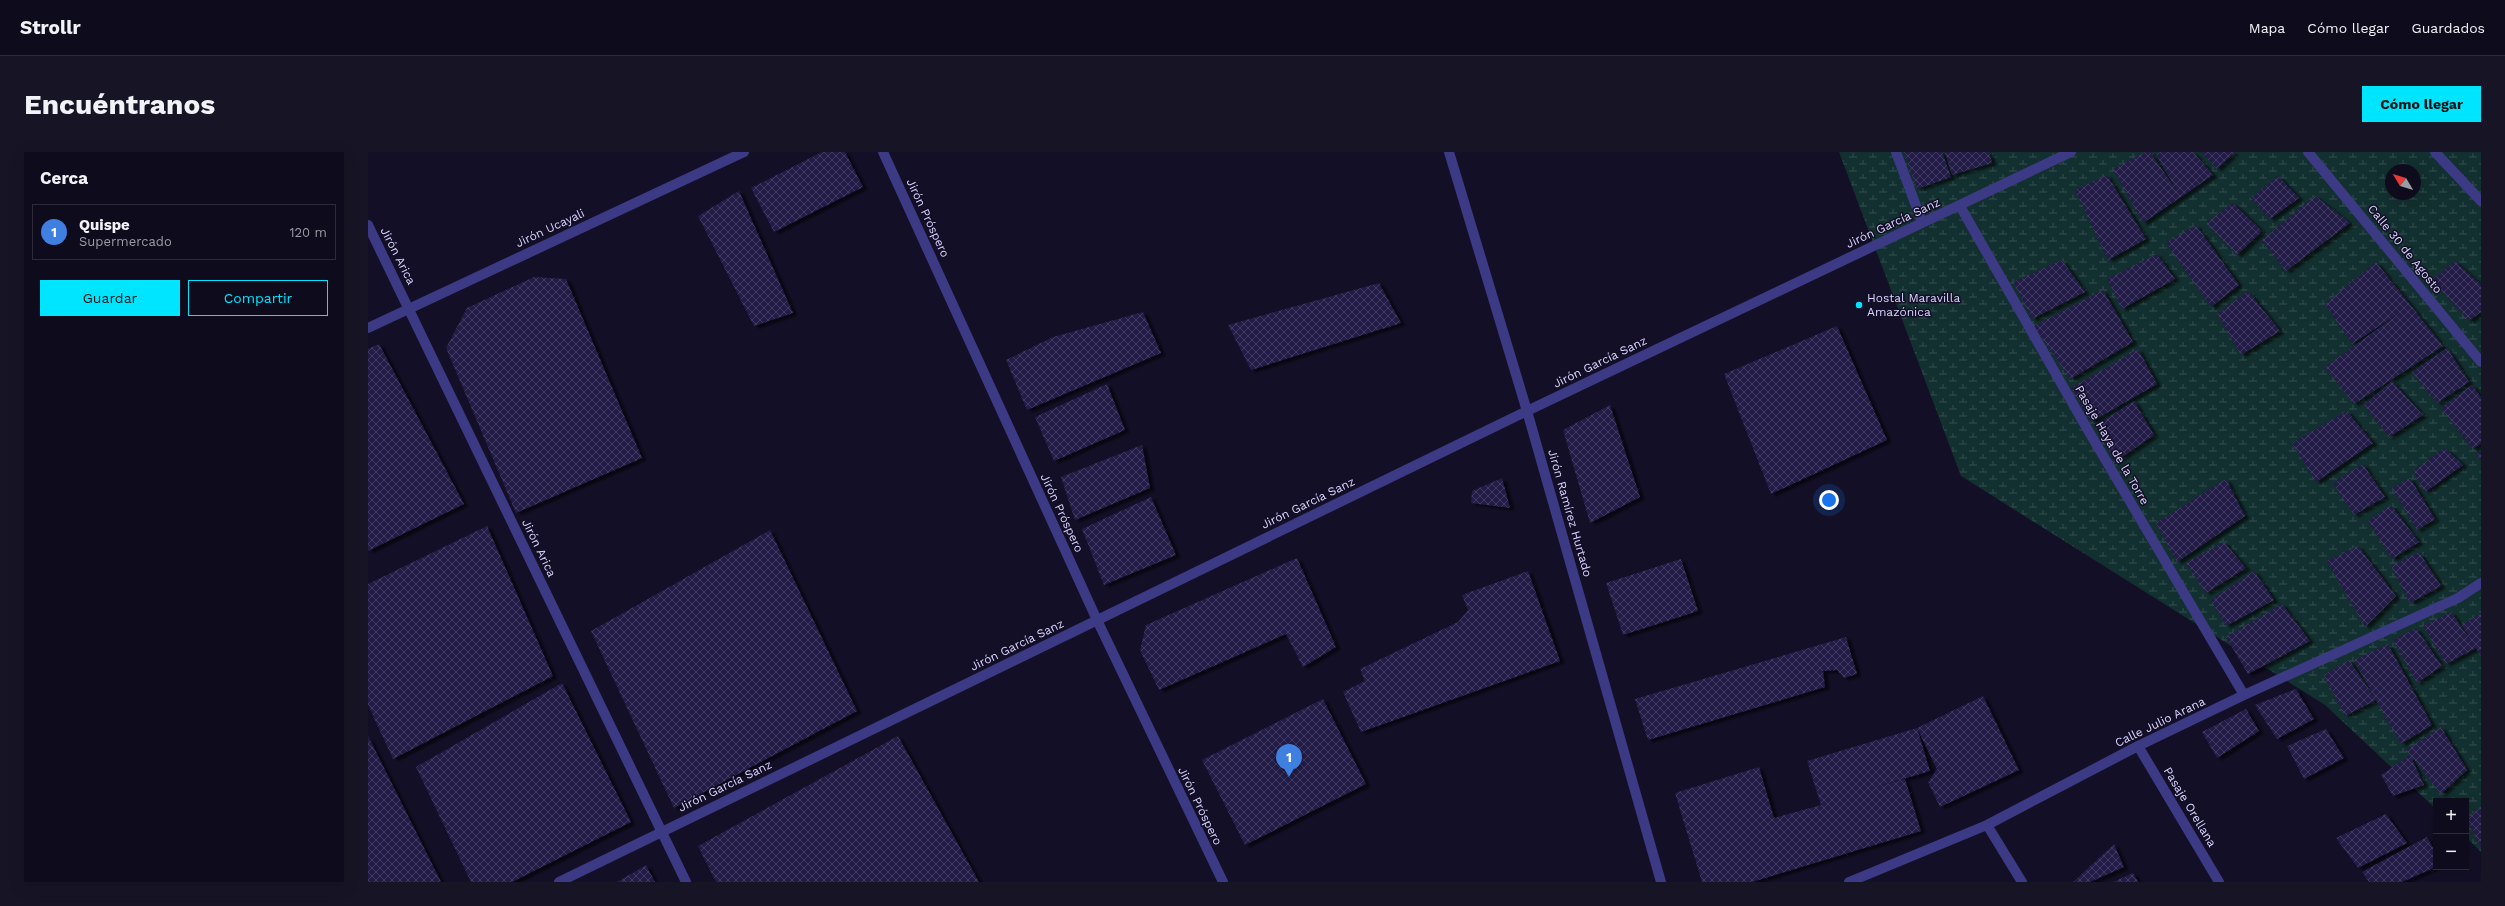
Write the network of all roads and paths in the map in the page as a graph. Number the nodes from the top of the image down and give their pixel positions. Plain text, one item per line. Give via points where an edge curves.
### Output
1 (744, 152) edge
2 (883, 152) edge
3 (1449, 152) edge
4 (1896, 152) edge
5 (2071, 152) edge
6 (2308, 152) edge
7 (2435, 152) edge
8 (2481, 201) edge
9 (1960, 206) junction
10 (1922, 222) junction
11 (368, 225) edge
12 (409, 307) junction
13 (368, 328) edge
14 (2481, 362) edge
15 (1527, 412) junction
16 (2481, 583) edge
17 (1097, 620) junction
18 (2244, 695) junction
19 (2138, 746) junction
20 (1987, 825) junction
21 (662, 831) junction
22 (559, 882) edge
23 (686, 882) edge
24 (1223, 882) edge
25 (1661, 882) edge
26 (1849, 882) edge
27 (2022, 882) edge
28 (2219, 882) edge

1 - 12 street, Jirón Ucayali
2 - 17 street, Jirón Próspero
3 - 15 street, Jirón Ramírez Hurtado
4 - 10 street
5 - 9 street, Jirón García Sanz
6 - 14 street, Calle 30 de Agosto
7 - 8 street
9 - 10 street, Jirón García Sanz
9 - 18 street, Pasaje Haya de la Torre via 2084,425
10 - 15 street, Jirón García Sanz
11 - 12 street, Jirón Arica
12 - 13 street, Jirón Ucayali
12 - 21 street, Jirón Arica
15 - 17 street, Jirón García Sanz
15 - 25 street, Jirón Ramírez Hurtado
16 - 18 street, Calle Julio Arana via 2458,598
17 - 21 street, Jirón García Sanz
17 - 24 street, Jirón Próspero
18 - 19 street, Calle Julio Arana
19 - 20 street, Calle Julio Arana
19 - 28 street, Pasaje Orellana
20 - 26 street, Calle Julio Arana
20 - 27 street
21 - 22 street, Jirón García Sanz
21 - 23 street, Jirón Arica

